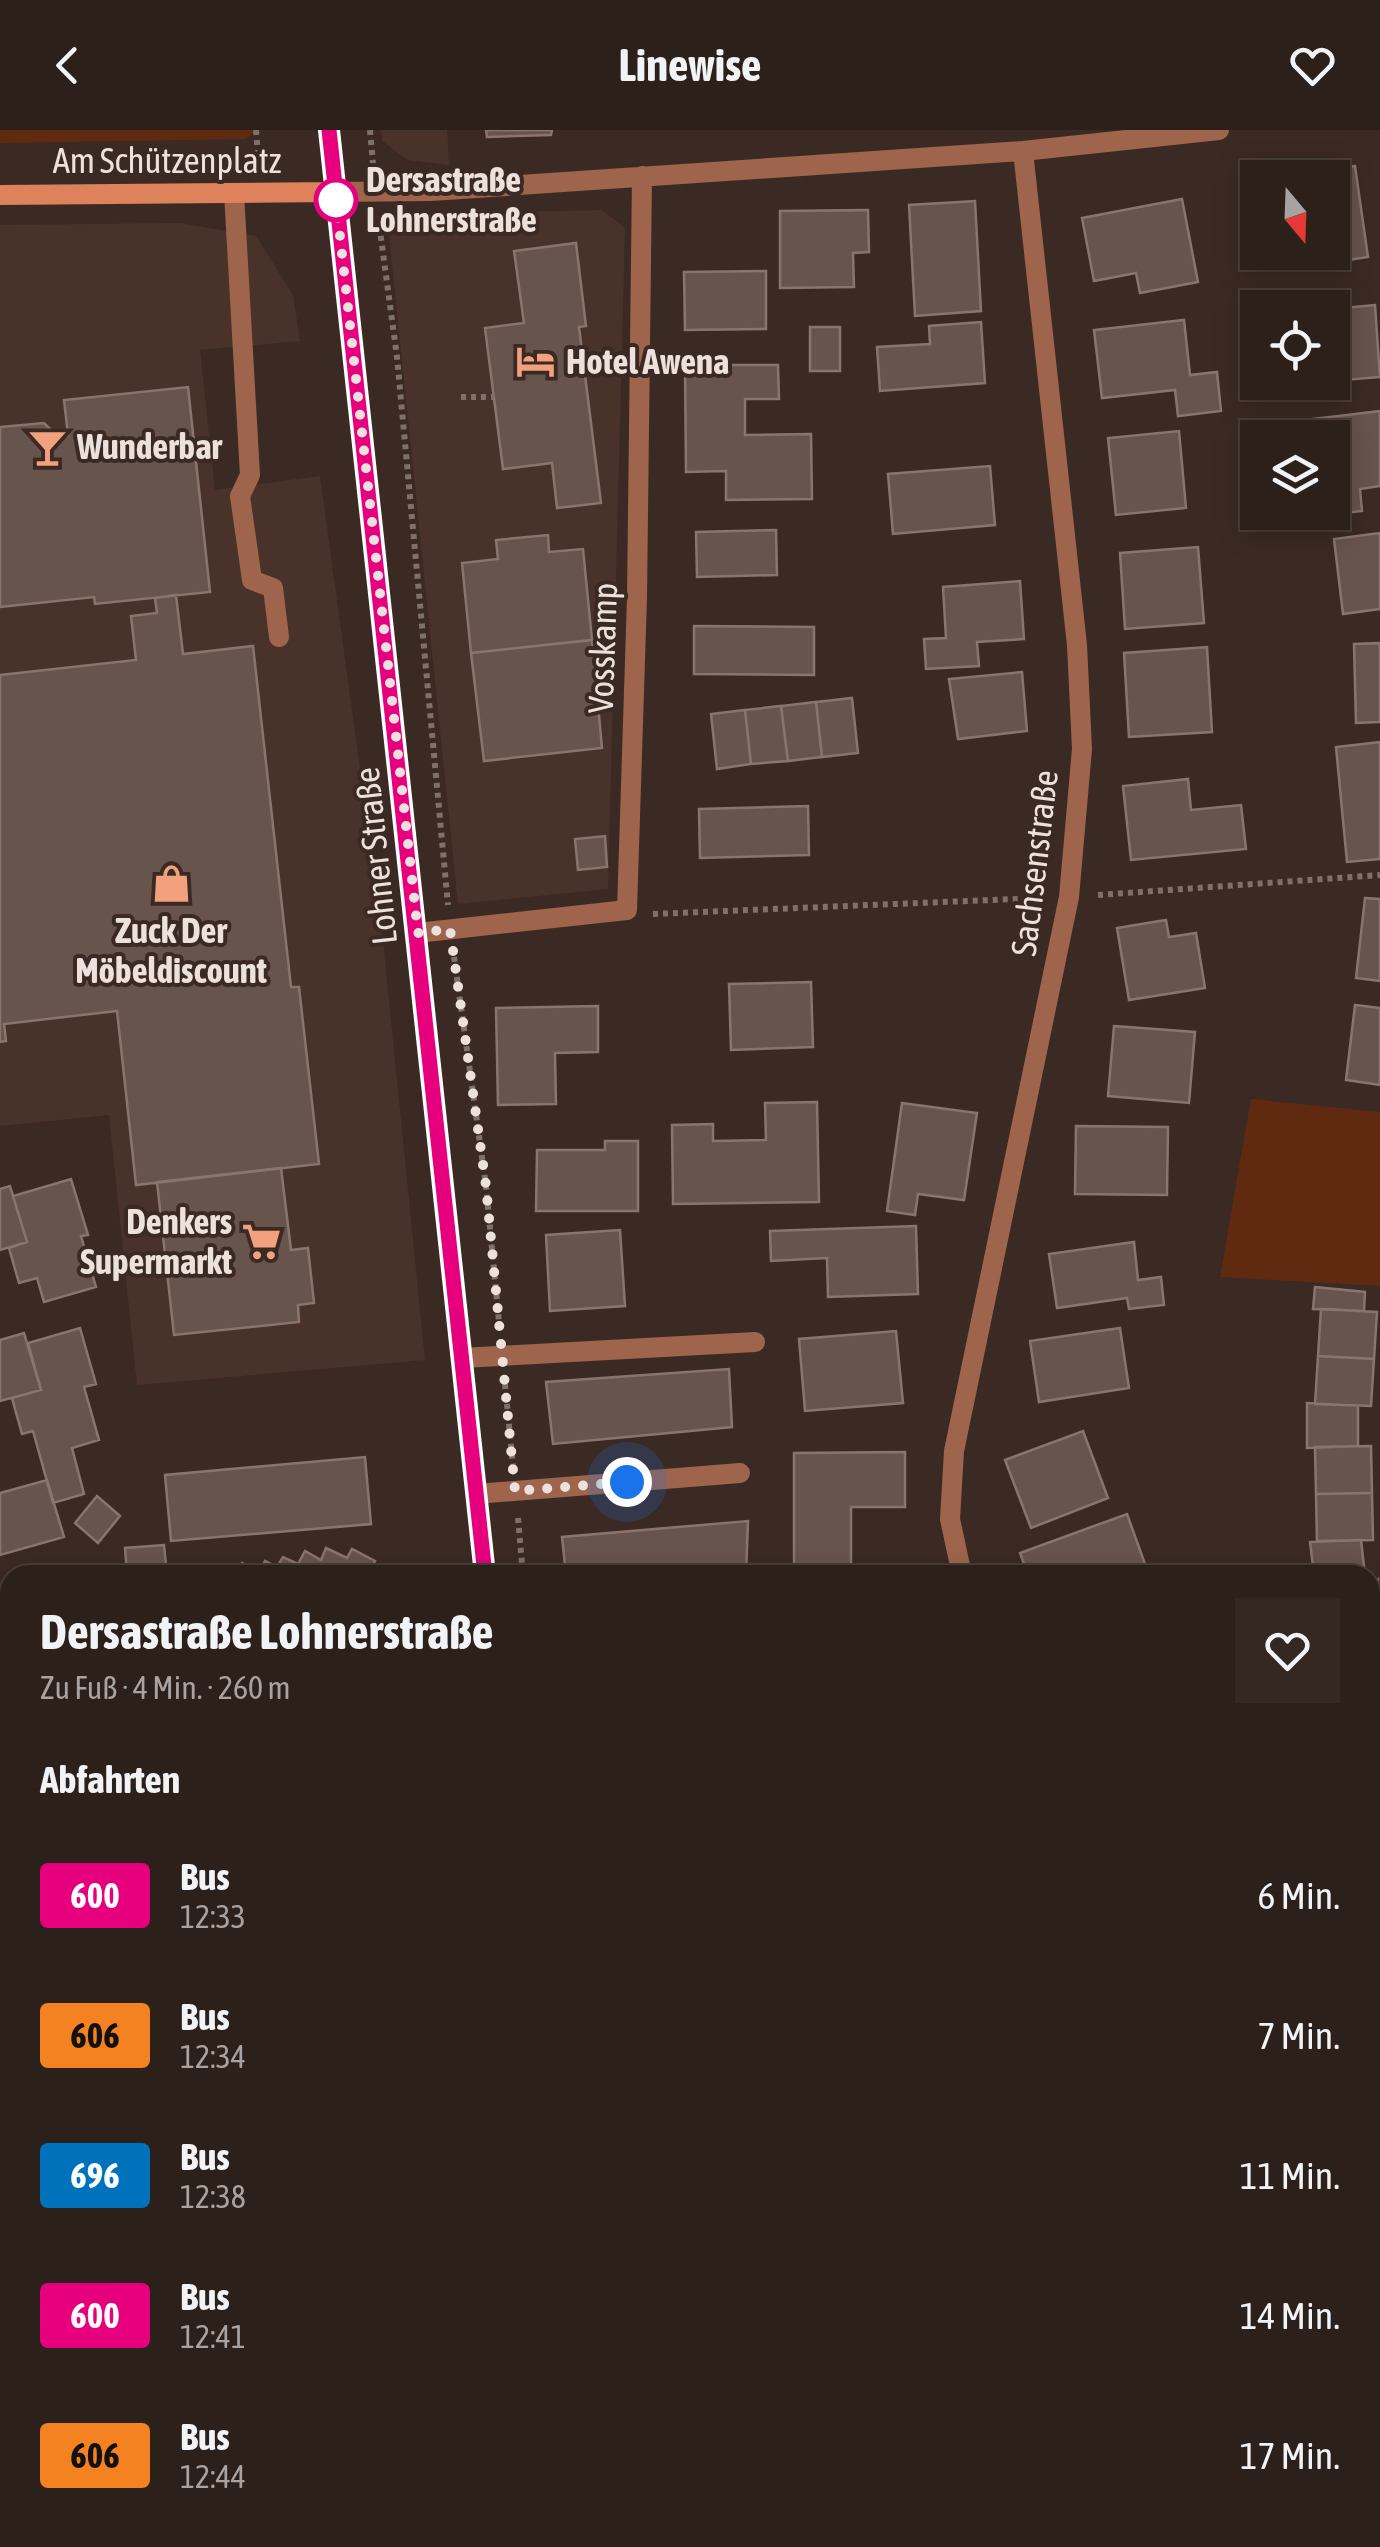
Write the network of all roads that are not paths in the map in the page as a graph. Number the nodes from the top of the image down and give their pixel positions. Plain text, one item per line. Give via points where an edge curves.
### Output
1 (329, 130) edge
2 (1219, 130) edge
3 (1023, 151) junction
4 (642, 176) junction
5 (335, 192) junction
6 (234, 193) junction
7 (0, 195) edge
8 (279, 637) dead end
9 (418, 933) junction
10 (755, 1342) dead end
11 (462, 1358) junction
12 (740, 1473) dead end
13 (476, 1494) junction
14 (484, 1565) edge
15 (960, 1565) edge

1 - 5 main road, Lohner Straße
2 - 3 street
3 - 4 street
3 - 15 street, Sachsenstraße via 1077,645 1082,750 1069,897 954,1451 950,1519
4 - 5 street
4 - 9 street, Vosskamp via 627,910
5 - 6 main road, Am Schützenplatz
5 - 9 main road, Lohner Straße
6 - 7 main road, Am Schützenplatz
6 - 8 street via 250,475 240,496 252,580 273,588
9 - 11 main road, Lohner Straße
10 - 11 street
11 - 13 main road, Lohner Straße
12 - 13 street
13 - 14 main road, Lohner Straße

